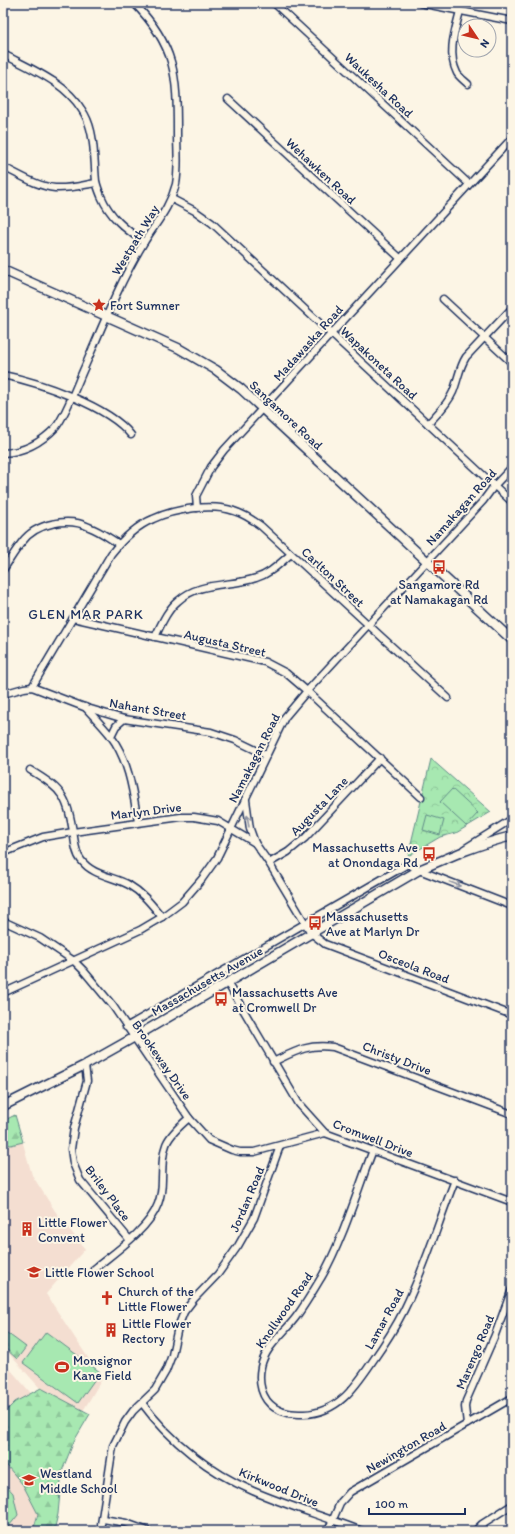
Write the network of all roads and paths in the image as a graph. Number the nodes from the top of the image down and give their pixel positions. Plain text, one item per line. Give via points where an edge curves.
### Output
1 (134, 3) edge
2 (274, 3) edge
3 (420, 3) edge
4 (460, 11) junction
5 (512, 21) edge
6 (3, 54) edge
7 (468, 84) dead end
8 (228, 99) dead end
9 (512, 138) edge
10 (3, 166) edge
11 (96, 183) junction
12 (469, 184) junction
13 (172, 199) junction
14 (144, 242) junction
15 (400, 258) junction
16 (3, 270) edge
17 (443, 300) dead end
18 (512, 308) edge
19 (107, 316) junction
20 (331, 334) junction
21 (485, 338) junction
22 (512, 363) edge
23 (3, 375) edge
24 (72, 397) junction
25 (262, 409) junction
26 (428, 424) junction
27 (131, 435) dead end
28 (3, 453) edge
29 (512, 467) edge
30 (494, 486) junction
31 (512, 502) edge
32 (197, 508) junction
33 (119, 544) junction
34 (291, 554) junction
35 (427, 562) junction
36 (3, 570) edge
37 (73, 618) junction
38 (368, 625) junction
39 (155, 637) junction
40 (512, 640) edge
41 (32, 687) junction
42 (307, 691) junction
43 (3, 694) edge
44 (448, 698) dead end
45 (84, 706) junction
46 (124, 719) junction
47 (110, 736) junction
48 (266, 755) junction
49 (380, 758) junction
50 (30, 770) dead end
51 (421, 796) dead end
52 (246, 798) junction
53 (511, 819) edge
54 (138, 822) junction
55 (231, 828) junction
56 (73, 832) junction
57 (512, 836) edge
58 (255, 843) junction
59 (3, 853) edge
60 (456, 854) junction
61 (269, 862) junction
62 (419, 870) junction
63 (512, 906) edge
64 (162, 918) junction
65 (3, 921) edge
66 (305, 923) junction
67 (311, 933) junction
68 (74, 960) junction
69 (228, 984) junction
70 (3, 994) edge
71 (512, 1015) edge
72 (126, 1027) junction
73 (133, 1038) junction
74 (273, 1062) junction
75 (85, 1065) junction
76 (3, 1106) edge
77 (512, 1114) edge
78 (189, 1118) junction
79 (325, 1133) junction
80 (280, 1146) junction
81 (373, 1150) junction
82 (455, 1180) junction
83 (512, 1202) edge
84 (129, 1239) junction
85 (94, 1269) dead end
86 (512, 1289) edge
87 (512, 1398) edge
88 (142, 1403) junction
89 (281, 1412) joint
90 (467, 1424) junction
91 (512, 1505) edge
92 (103, 1519) junction
93 (332, 1520) junction
94 (100, 1531) edge
95 (148, 1531) edge
96 (328, 1531) edge
97 (362, 1531) edge
98 (475, 1531) edge

1 - 13 street, Westpath Way via 159,33 175,73 178,166
2 - 12 street, Waukesha Road
3 - 4 street
4 - 5 street
4 - 7 street via 452,41 452,58 457,74
6 - 11 street via 52,81 72,96 83,110 91,132
8 - 15 street, Wehawken Road
9 - 12 street, Madawaska Road
10 - 11 street via 31,181 56,188
11 - 14 street via 115,220
12 - 15 street, Madawaska Road
13 - 14 street, Westpath Way
13 - 20 street, Wapakoneta Road via 212,223
14 - 19 street, Westpath Way via 129,267
15 - 20 street, Madawaska Road
16 - 19 street, Sangamore Road
17 - 21 street
18 - 21 street
19 - 24 street, Westpath Way
19 - 25 street, Sangamore Road via 202,360 241,389
20 - 25 street, Madawaska Road
20 - 26 street, Wapakoneta Road
21 - 22 street
21 - 26 street via 460,365 453,392
23 - 24 street
24 - 27 street via 109,414
24 - 28 street, Westpath Way via 57,426 43,439 30,447
25 - 32 street, Madawaska Road via 210,467 196,496
25 - 35 street, Sangamore Road
26 - 30 street, Wapakoneta Road
29 - 30 street, Namakagan Road
30 - 31 street, Wapakoneta Road
30 - 35 street, Namakagan Road
32 - 33 street via 172,512 153,519 134,530
32 - 34 street, Carlton Street via 218,508 245,516 261,526
33 - 36 street via 89,526 72,522 55,523 34,531 22,541
33 - 37 street
34 - 38 street, Carlton Street
34 - 39 street via 274,569 258,578 246,582 203,587 186,594 169,612
35 - 38 street, Namakagan Road
35 - 40 street, Sangamore Road
37 - 39 street, Augusta Street
37 - 41 street
38 - 42 street, Namakagan Road
38 - 44 street, Carlton Street
39 - 42 street, Augusta Street via 265,662 286,673
41 - 43 street
41 - 45 street, Nahant Street
42 - 48 street, Namakagan Road via 285,717
42 - 49 street, Augusta Street
45 - 46 street, Nahant Street
45 - 47 street
46 - 47 street
46 - 48 street, Nahant Street via 211,732
47 - 54 street via 128,772
48 - 52 street, Namakagan Road
49 - 51 street, Augusta Street
49 - 61 street, Augusta Lane via 305,838 288,852
50 - 56 street via 52,784 62,795 70,811
52 - 55 street, Namakagan Road
58 -> 52 street via 250,829
53 - 60 street
54 - 55 street, Marlyn Drive via 194,817 218,821
54 - 56 street, Marlyn Drive
55 - 58 street, Marlyn Drive
55 - 64 street, Namakagan Road via 217,858 202,880 182,902
56 - 59 street, Marlyn Drive via 43,837
56 - 64 street via 77,853 90,870 137,890
57 - 60 street, Massachusetts Avenue
58 - 61 street, Marlyn Drive
60 - 62 street, Massachusetts Avenue
61 - 66 street, Marlyn Drive
62 -> 63 street
62 - 66 street, Massachusetts Avenue via 408,864
62 - 67 street, Massachusetts Avenue
64 - 68 street, Namakagan Road
65 - 68 street, Brookeway Drive via 40,938
66 - 67 street, Marlyn Drive
66 - 72 street, Massachusetts Avenue
67 - 69 street, Massachusetts Avenue
67 - 71 street, Osceola Road via 325,944
68 - 70 street, Namakagan Road
68 - 72 street, Brookeway Drive via 101,990
69 - 73 street, Massachusetts Avenue
69 - 74 street, Cromwell Drive
72 - 73 street, Brookeway Drive
73 - 75 street, Massachusetts Avenue
73 - 78 street, Brookeway Drive
74 - 77 street, Christy Drive via 302,1048 333,1047
74 - 79 street, Cromwell Drive via 299,1104
75 - 76 street, Massachusetts Avenue
75 - 84 street, Briley Place via 87,1081 74,1128 71,1149 73,1163 80,1180
78 - 80 street, Brookeway Drive via 209,1140 232,1150 254,1152
78 - 84 street via 175,1130 164,1147 162,1192 155,1210 145,1226
79 - 80 street, Brookeway Drive
79 - 81 street, Cromwell Drive
80 - 88 street, Jordan Road via 254,1218 218,1274 184,1312 166,1371 155,1390
81 - 82 street, Cromwell Drive
81 - 89 street, Knollwood Road via 336,1247 321,1278 296,1318 265,1354 261,1366 262,1393 269,1404
82 - 83 street, Cromwell Drive
82 - 89 street, Lamar Road via 404,1309 390,1336 353,1390 339,1402 320,1411 310,1414
84 - 85 street
86 - 90 street, Marengo Road via 466,1401
87 - 90 street, Newington Road
88 - 92 street, Jordan Road via 125,1422 113,1446
88 - 93 street, Kirkwood Drive via 178,1444 212,1470 252,1491
90 - 93 street, Newington Road via 350,1492 340,1503
91 - 98 street
92 - 94 street, Jordan Road
92 - 95 street via 126,1523
93 - 96 street, Newington Road
93 - 97 street, Kirkwood Drive

